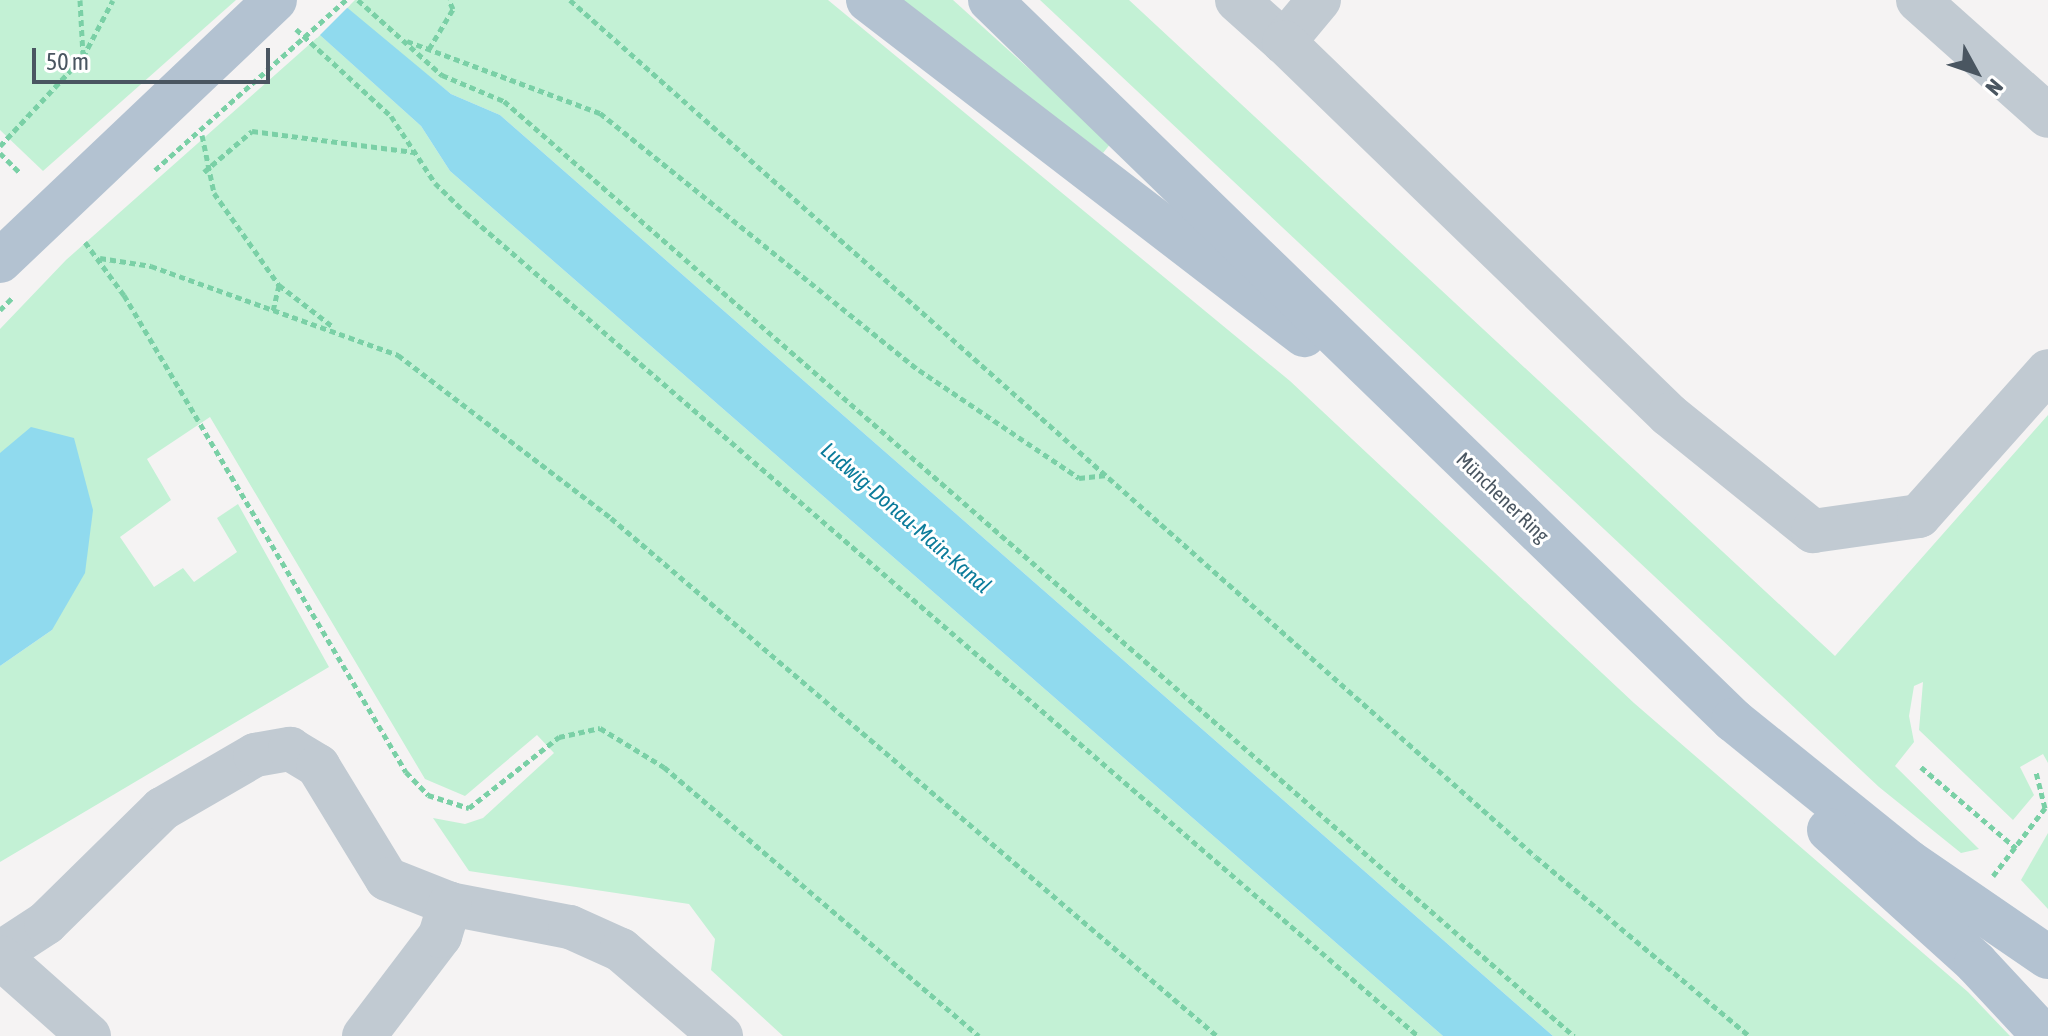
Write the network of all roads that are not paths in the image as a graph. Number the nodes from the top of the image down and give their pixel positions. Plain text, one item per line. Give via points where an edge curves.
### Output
1 (868, 0) edge
2 (990, 0) edge
3 (1237, 0) edge
4 (1319, 0) edge
5 (1918, 0) edge
6 (268, 16) edge
7 (1284, 42) junction
8 (2048, 116) edge
9 (0, 261) edge
10 (2048, 371) edge
11 (1463, 458) junction
12 (1733, 720) junction
13 (450, 904) junction
14 (0, 955) edge
15 (2048, 957) edge
16 (89, 1036) edge
17 (364, 1036) edge
18 (721, 1036) edge
19 (2044, 1036) edge

1 - 11 main road
2 - 11 main road, Münchener Ring
3 - 7 lane
4 - 7 lane
5 - 8 lane
6 - 9 main road
7 - 10 lane via 1669,415 1813,531 1919,516
11 - 12 main road, Münchener Ring
12 - 15 main road, Münchener Ring via 1971,905
12 - 19 main road via 1849,852 1976,963
13 - 14 lane via 387,879 318,766 290,749 255,755 162,809 46,923
13 - 17 lane via 440,936
13 - 18 lane via 570,927 621,950
14 - 16 lane

